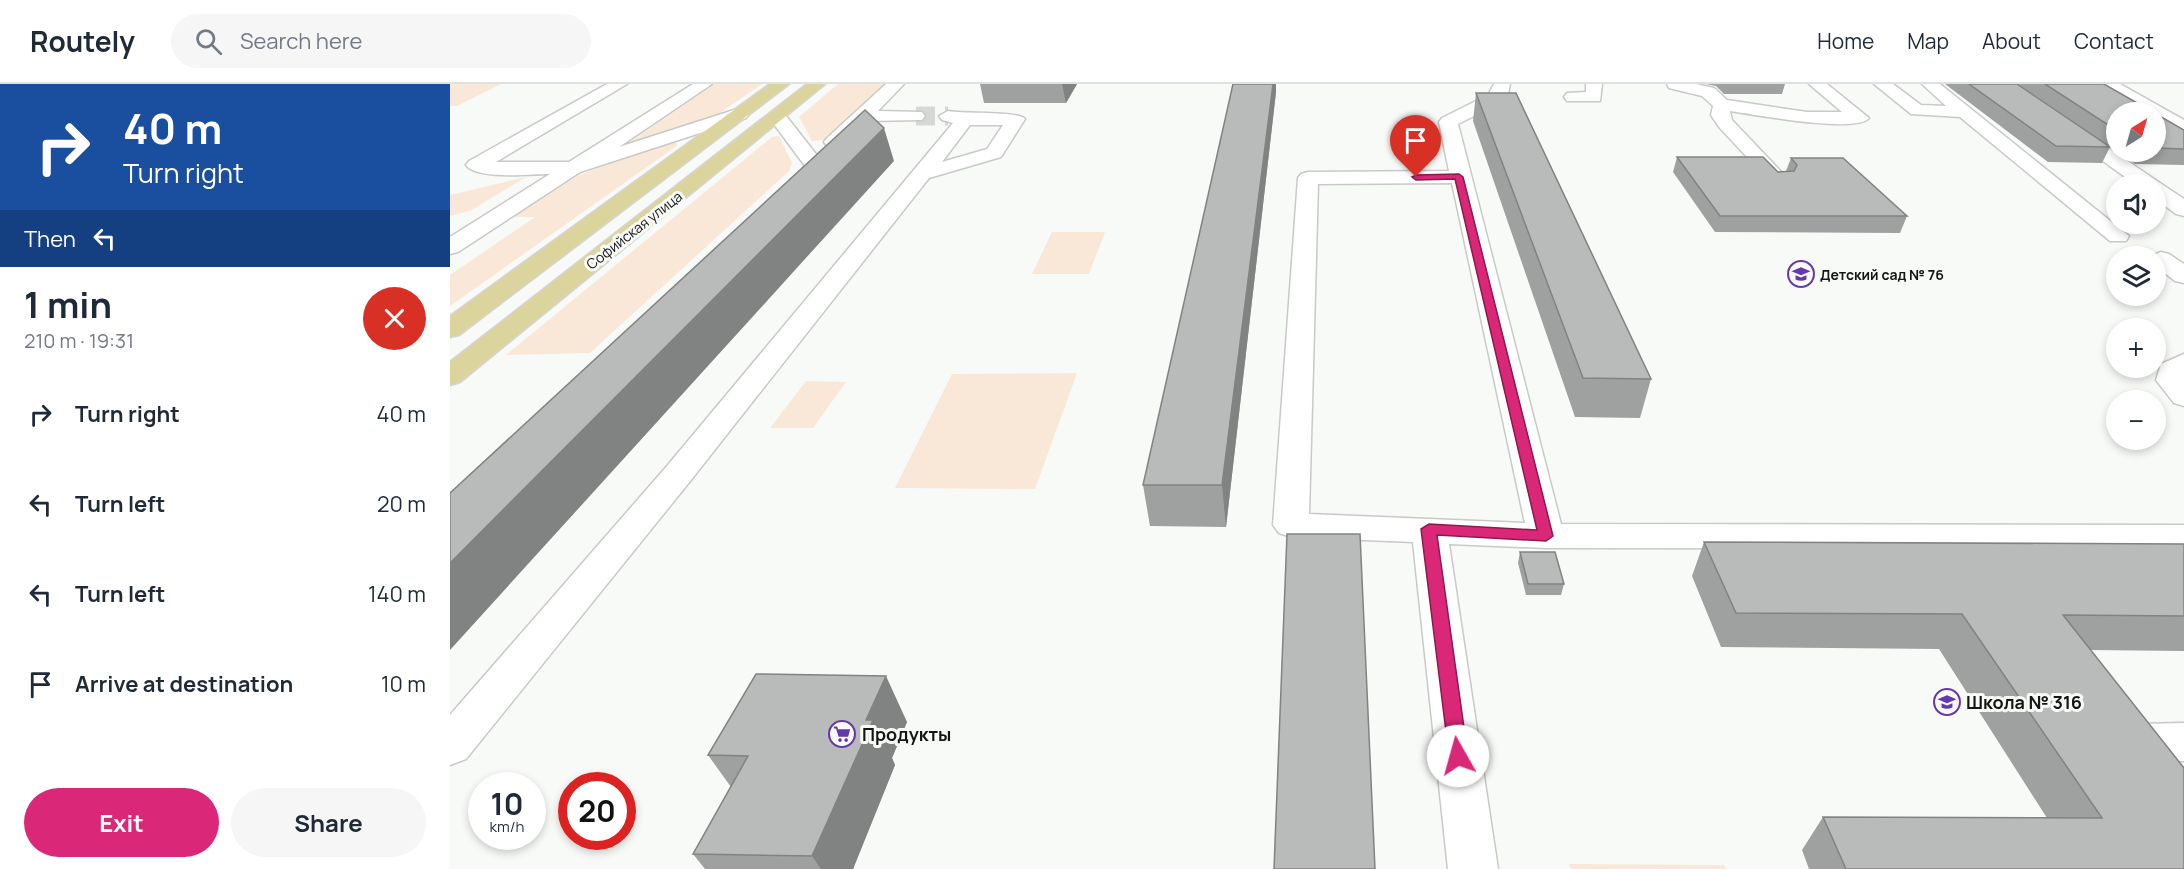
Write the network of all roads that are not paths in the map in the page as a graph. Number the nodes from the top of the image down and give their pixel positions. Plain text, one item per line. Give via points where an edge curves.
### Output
1 (619, 84) edge
2 (704, 84) edge
3 (781, 84) edge
4 (817, 84) edge
5 (896, 84) edge
6 (1502, 84) edge
7 (1594, 84) edge
8 (1675, 84) edge
9 (1817, 84) edge
10 (1882, 84) edge
11 (1930, 84) edge
12 (2003, 84) edge
13 (2108, 84) edge
14 (1573, 97) dead end
15 (1722, 105) junction
16 (1964, 112) junction
17 (740, 114) junction
18 (777, 116) junction
19 (862, 116) junction
20 (916, 116) tunnel mouth
21 (2184, 128) edge
22 (573, 168) junction
23 (924, 173) junction
24 (2134, 174) edge
25 (1459, 177) junction
26 (1780, 182) edge
27 (2118, 236) dead end
28 (450, 247) edge
29 (2166, 263) edge
30 (2184, 276) edge
31 (450, 329) edge
32 (2184, 362) edge
33 (450, 376) edge
34 (2184, 397) edge
35 (1429, 529) junction
36 (1546, 536) junction
37 (2184, 537) edge
38 (2184, 742) edge
39 (2136, 743) edge
40 (450, 746) edge
41 (1473, 869) edge

1 - 22 street via 476,165
2 - 22 street
3 - 17 main road, Софийская улица
4 - 18 main road, Софийская улица
5 - 19 street
6 - 25 street via 1494,99 1448,122
7 - 14 street via 1594,97
8 - 15 street via 1708,92
9 - 15 street via 1860,117 1808,117
10 - 16 street via 1917,110
11 - 16 street
12 - 24 street
13 - 21 street
15 - 26 street via 1720,115 1725,123
16 - 27 street
17 - 22 street
17 - 31 main road, Софийская улица
18 - 19 street via 804,170
18 - 33 main road, Софийская улица
19 - 20 street
22 - 28 street
23 - 23 street via 957,118 1016,119 994,153
23 - 40 street
25 - 35 street via 1308,178 1291,525
25 - 36 street
29 - 30 street
32 - 34 street via 2171,370 2169,380
35 - 36 street
35 - 41 street
36 - 37 street
38 - 39 street

